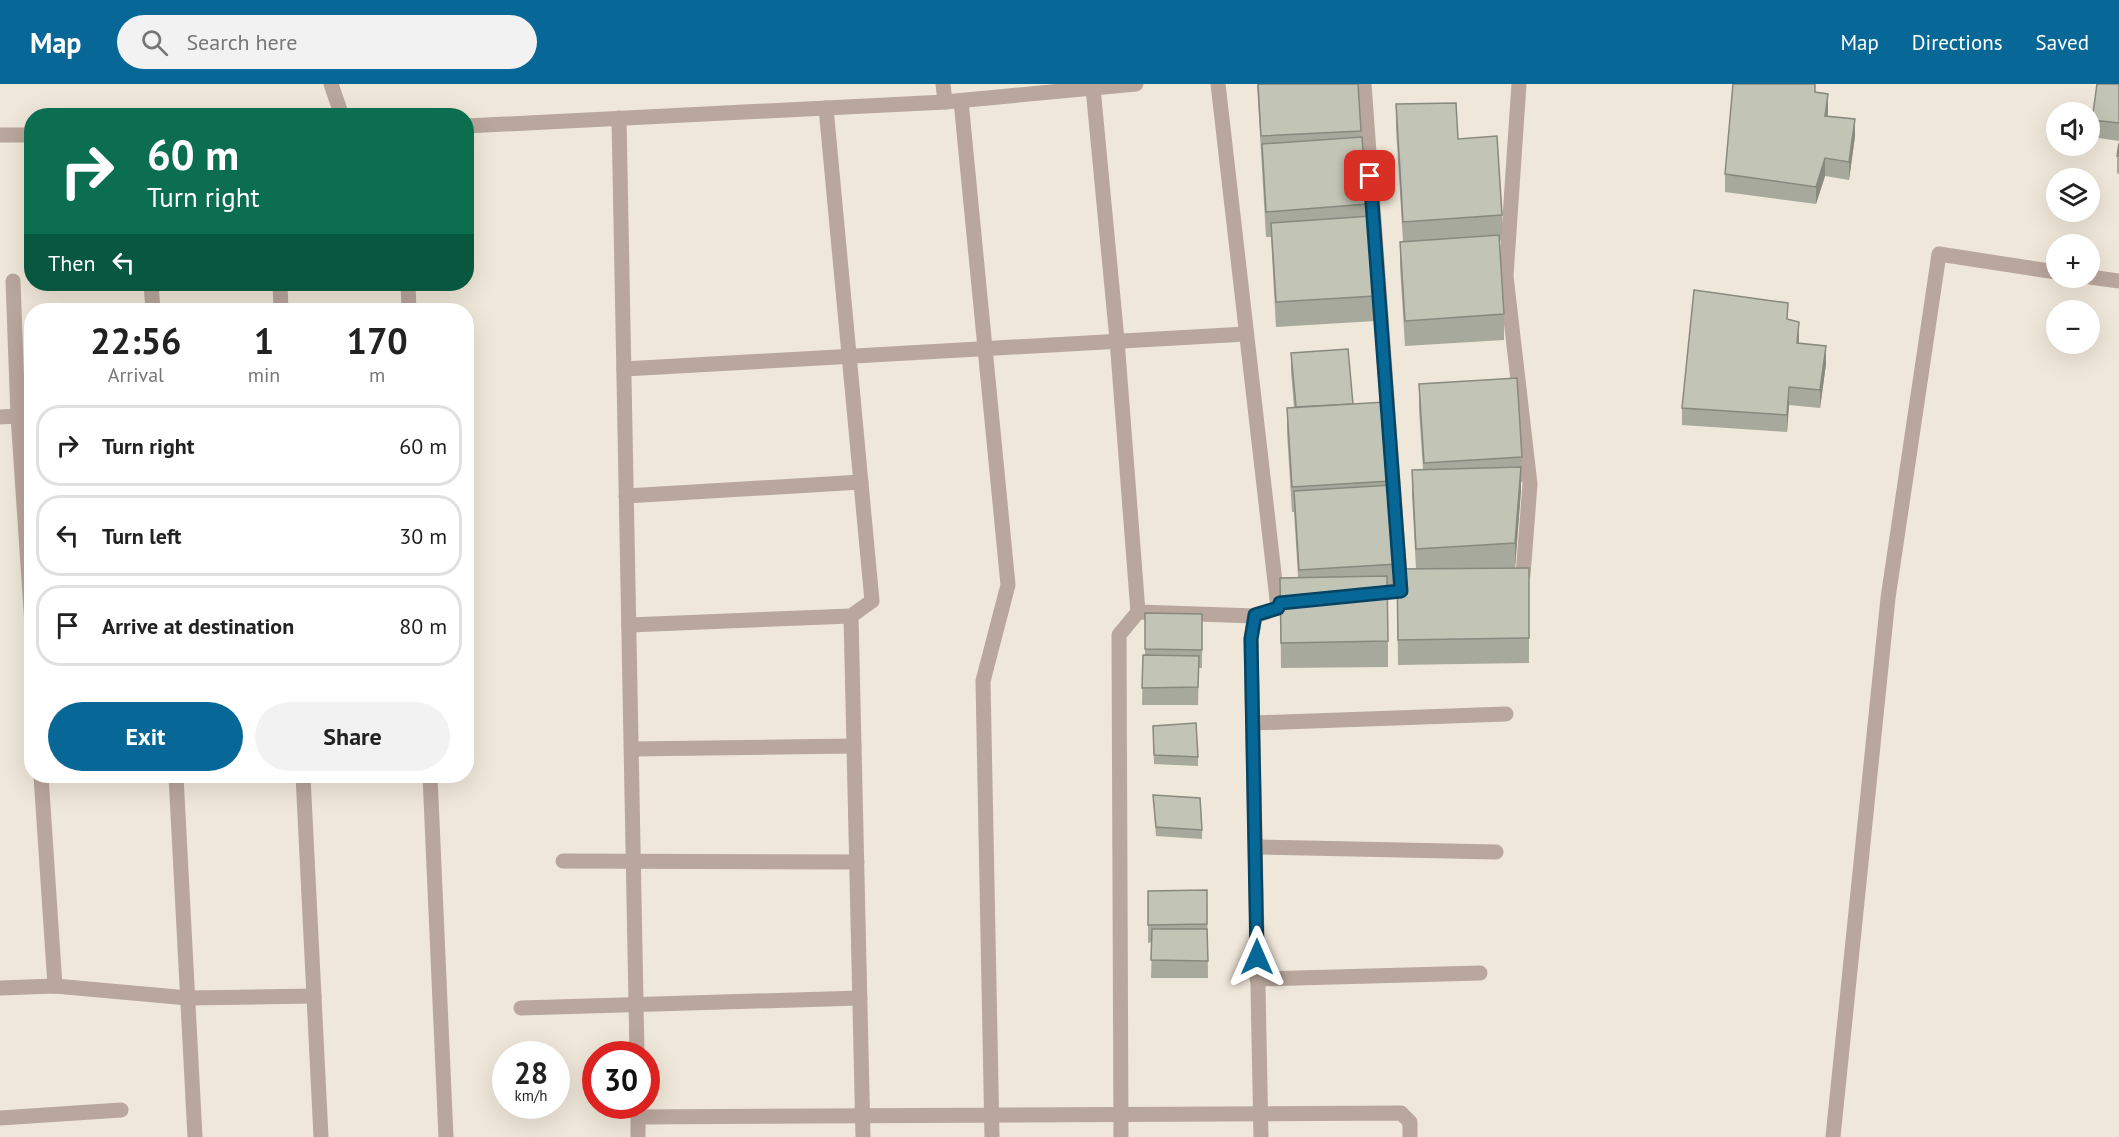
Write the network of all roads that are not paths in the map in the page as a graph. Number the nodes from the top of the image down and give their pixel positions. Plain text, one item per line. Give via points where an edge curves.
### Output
1 (331, 84) edge
2 (943, 84) edge
3 (1136, 84) edge
4 (1218, 84) edge
5 (1364, 84) edge
6 (1519, 84) edge
7 (1093, 88) junction
8 (961, 101) junction
9 (945, 102) junction
10 (339, 108) edge
11 (826, 108) junction
12 (619, 118) junction
13 (474, 126) edge
14 (0, 135) edge
15 (24, 135) edge
16 (2046, 270) edge
17 (2100, 278) edge
18 (13, 281) dead end
19 (2119, 281) edge
20 (1246, 334) junction
21 (1117, 340) junction
22 (985, 347) junction
23 (849, 354) junction
24 (624, 369) junction
25 (18, 416) junction
26 (0, 417) edge
27 (861, 482) junction
28 (626, 496) junction
29 (24, 506) edge
30 (1501, 578) edge
31 (1434, 587) edge
32 (1401, 591) junction
33 (1357, 595) edge
34 (1138, 612) junction
35 (1255, 615) junction
36 (851, 616) junction
37 (629, 625) junction
38 (1506, 714) dead end
39 (1253, 723) junction
40 (854, 746) junction
41 (632, 749) junction
42 (41, 783) edge
43 (176, 783) edge
44 (303, 783) edge
45 (430, 783) edge
46 (1257, 847) junction
47 (1496, 852) dead end
48 (563, 861) dead end
49 (857, 862) junction
50 (634, 863) junction
51 (1480, 973) dead end
52 (1257, 979) junction
53 (55, 986) junction
54 (0, 988) edge
55 (314, 996) junction
56 (188, 998) junction
57 (860, 998) junction
58 (636, 1005) junction
59 (521, 1008) dead end
60 (637, 1041) edge
61 (121, 1110) dead end
62 (660, 1112) edge
63 (992, 1114) junction
64 (1120, 1114) junction
65 (1260, 1114) junction
66 (0, 1118) edge
67 (863, 1118) junction
68 (638, 1119) edge
69 (195, 1137) edge
70 (321, 1137) edge
71 (446, 1137) edge
72 (638, 1137) edge
73 (863, 1137) edge
74 (992, 1137) edge
75 (1121, 1137) edge
76 (1261, 1137) edge
77 (1410, 1137) edge
78 (1833, 1137) edge

1 - 10 street
2 - 9 street
3 - 7 street
4 - 20 street
5 - 32 street
6 - 30 street via 1506,276 1530,484 1523,575
7 - 8 street
7 - 21 street
8 - 9 street
8 - 22 street
9 - 11 street
11 - 12 street
11 - 23 street
12 - 13 street
12 - 24 street
14 - 15 street
16 - 78 street via 1940,254 1888,598
17 - 19 street
18 - 25 street
20 - 21 street
20 - 35 street via 1285,605
21 - 22 street
21 - 34 street
22 - 23 street
22 - 63 street via 1008,585 983,681
23 - 24 street
23 - 27 street
24 - 28 street
25 - 26 street
25 - 29 street
27 - 28 street
27 - 36 street via 872,602
28 - 37 street
31 - 32 street
32 - 33 street
34 - 35 street
34 - 64 street via 1119,635
35 - 39 street via 1251,639
36 - 37 street
36 - 40 street
37 - 41 street
38 - 39 street
39 - 46 street
40 - 41 street
40 - 49 street
41 - 50 street
42 - 53 street
43 - 56 street
44 - 55 street
45 - 71 street
46 - 47 street
46 - 52 street
48 - 50 street
49 - 50 street
49 - 57 street
50 - 58 street
51 - 52 street
52 - 65 street
53 - 54 street
53 - 56 street
55 - 56 street
55 - 70 street
56 - 69 street
57 - 58 street
57 - 67 street
58 - 59 street
58 - 60 street
61 - 66 street
62 - 67 street
63 - 64 street
63 - 67 street
63 - 74 street
64 - 65 street
64 - 75 street
65 - 76 street
65 - 77 street via 1401,1113 1410,1122
67 - 73 street
68 - 72 street

